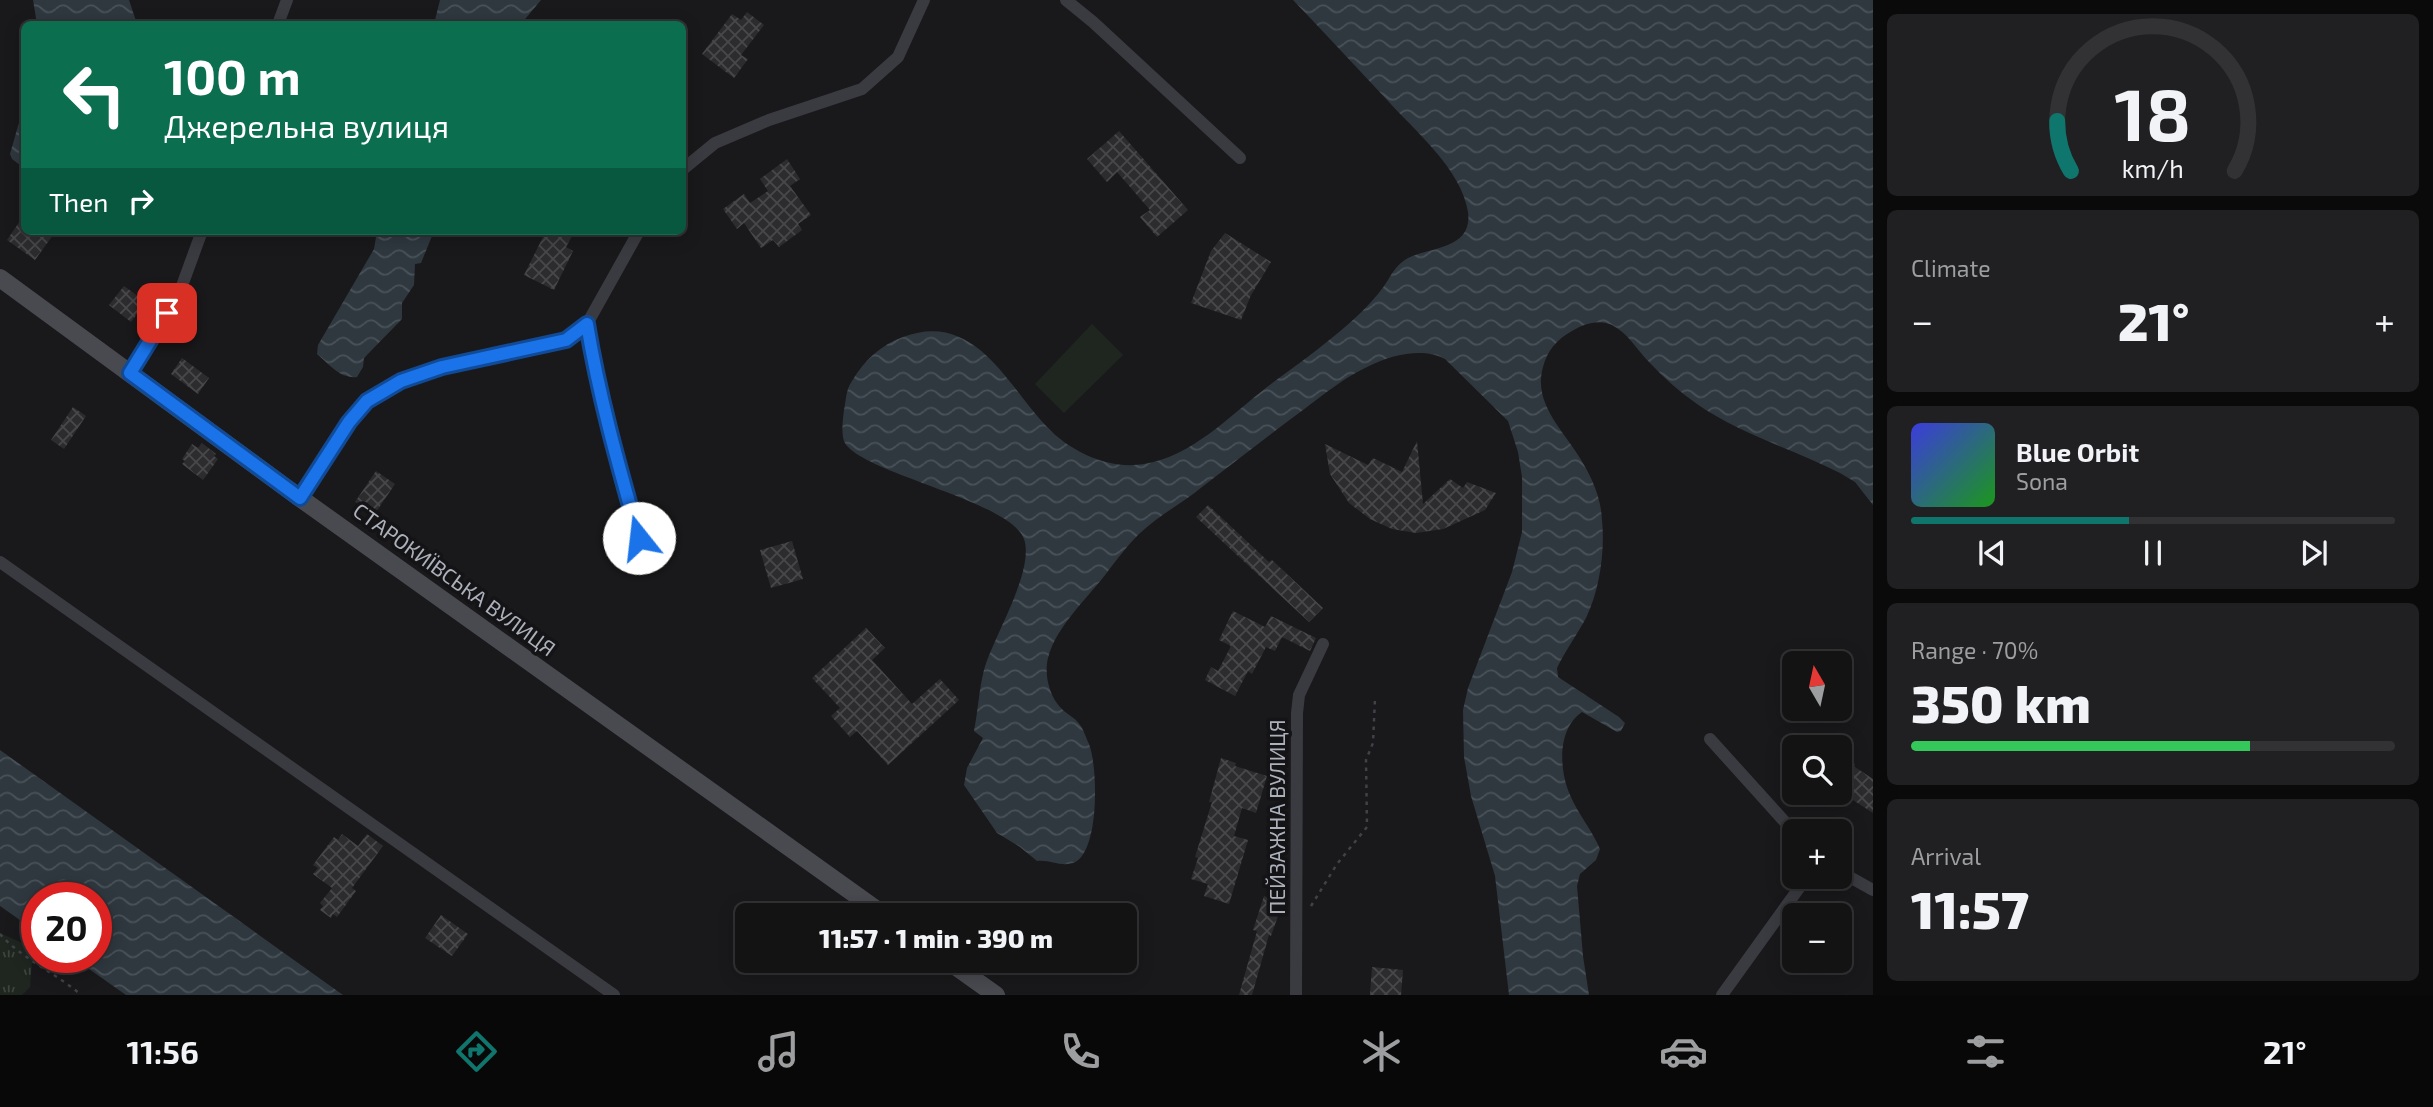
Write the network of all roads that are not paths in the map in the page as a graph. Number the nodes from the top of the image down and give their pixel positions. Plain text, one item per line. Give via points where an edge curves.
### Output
1 (287, 0) edge
2 (924, 0) edge
3 (1066, 0) edge
4 (279, 21) edge
5 (1240, 158) dead end
6 (686, 167) edge
7 (201, 235) edge
8 (637, 235) edge
9 (0, 278) edge
10 (587, 324) junction
11 (130, 373) junction
12 (300, 498) junction
13 (639, 538) dead end
14 (0, 562) edge
15 (1323, 644) dead end
16 (1710, 739) dead end
17 (1782, 819) edge
18 (1852, 878) edge
19 (1798, 889) edge
20 (1873, 890) edge
21 (867, 903) edge
22 (965, 973) edge
23 (614, 995) edge
24 (996, 995) edge
25 (1296, 995) edge
26 (1722, 995) edge

1 - 4 street
2 - 6 street via 898,57 862,89 715,143
3 - 5 street
7 - 11 street via 179,294
8 - 10 street
9 - 11 street, СТАРОКИЇВСЬКА ВУЛИЦЯ
10 - 12 street via 566,340 442,367 401,381 367,401
10 - 13 lane via 609,435
11 - 12 street, СТАРОКИЇВСЬКА ВУЛИЦЯ
12 - 21 street, СТАРОКИЇВСЬКА ВУЛИЦЯ
14 - 23 street
15 - 25 street, ПЕЙЗАЖНА ВУЛИЦЯ via 1299,695 1297,713
16 - 17 street
18 - 20 street
19 - 26 street
22 - 24 street

